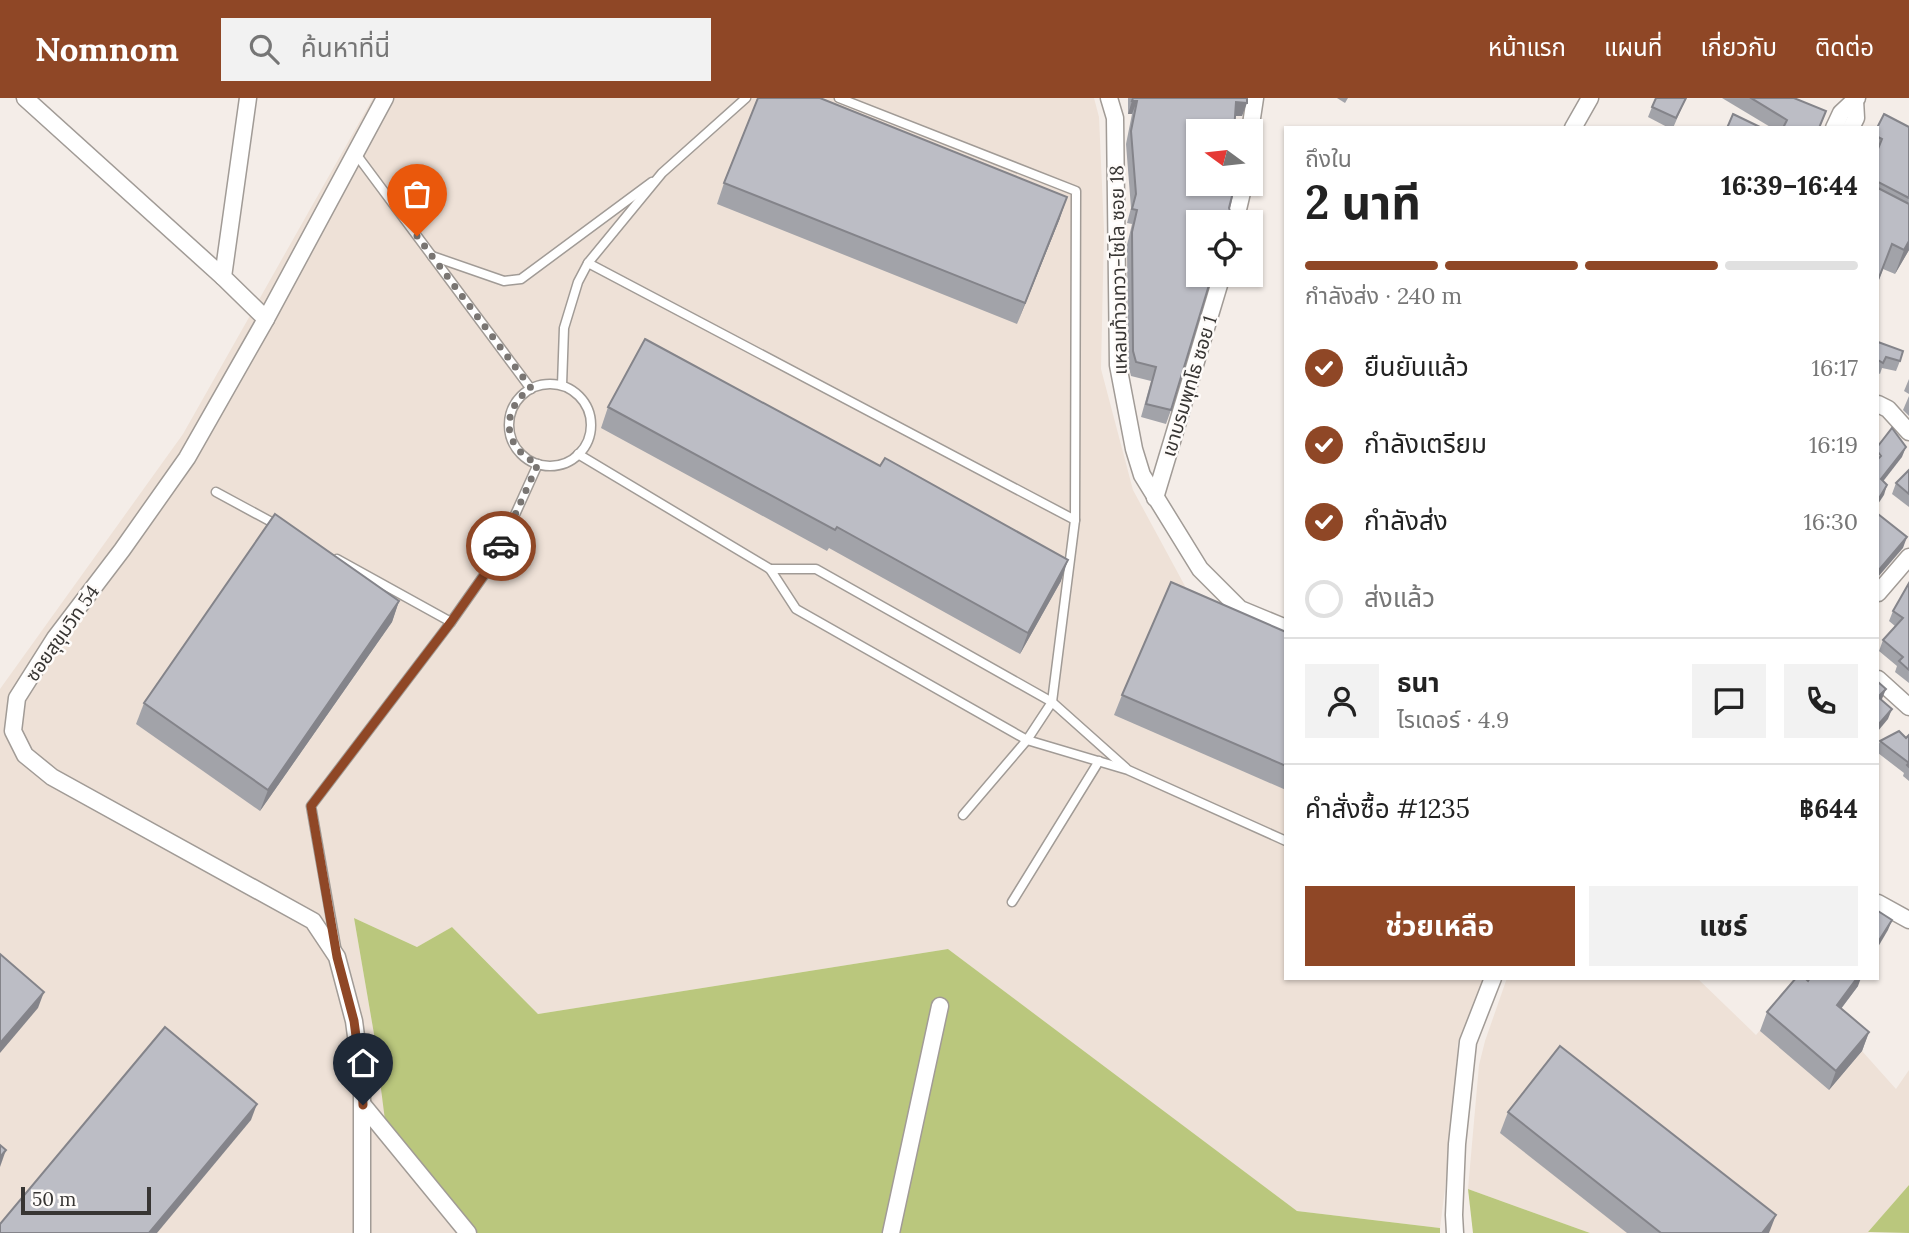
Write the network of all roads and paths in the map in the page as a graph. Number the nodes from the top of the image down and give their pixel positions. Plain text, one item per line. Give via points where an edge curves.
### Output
1 (25, 98) edge
2 (248, 98) edge
3 (385, 98) edge
4 (746, 98) edge
5 (839, 98) edge
6 (1109, 98) edge
7 (1255, 98) edge
8 (1590, 98) edge
9 (1856, 99) edge
10 (1252, 119) edge
11 (1574, 126) edge
12 (1836, 126) edge
13 (1852, 126) edge
14 (356, 155) junction
15 (662, 173) junction
16 (432, 256) junction
17 (588, 263) junction
18 (223, 278) junction
19 (1218, 287) edge
20 (267, 319) junction
21 (562, 385) junction
22 (531, 388) junction
23 (1879, 404) edge
24 (1909, 432) edge
25 (578, 454) junction
26 (538, 464) junction
27 (216, 492) dead end
28 (1155, 498) junction
29 (1075, 520) junction
30 (287, 531) edge
31 (334, 557) edge
32 (1909, 557) edge
33 (770, 569) junction
34 (1879, 592) edge
35 (451, 622) junction
36 (1284, 627) edge
37 (1879, 680) edge
38 (1052, 702) junction
39 (1909, 706) edge
40 (0, 720) edge
41 (13, 731) junction
42 (1027, 740) junction
43 (1099, 761) junction
44 (1128, 770) junction
45 (962, 815) dead end
46 (1284, 840) edge
47 (1012, 902) dead end
48 (1879, 904) edge
49 (1909, 920) edge
50 (337, 957) junction
51 (1492, 980) edge
52 (940, 1006) dead end
53 (363, 1105) junction
54 (362, 1233) edge
55 (468, 1233) edge
56 (891, 1233) edge
57 (1455, 1233) edge

1 - 18 street
2 - 18 street
3 - 14 street, ซอยสุขุมวิท 54
4 - 15 lane
5 - 29 lane via 1076,191
6 - 28 street, แหลมท้าวเทวา-ไซโล ซอย 18 via 1115,118 1118,365 1134,449
7 - 10 street
8 - 11 street
9 - 12 street via 1841,113
9 - 13 street
14 - 16 lane
14 - 20 street, ซอยสุขุมวิท 54
15 - 16 lane via 521,279 504,281
15 - 17 lane
16 - 22 lane
17 - 21 lane via 564,328
17 - 29 lane
18 - 20 street
19 - 28 street, เขาบรมพุทโธ ซอย 1
20 - 41 street, ซอยสุขุมวิท 54 via 187,458 54,638 23,688 17,698
21 - 22 lane
21 - 25 lane via 580,397 590,415 589,437
22 - 26 lane via 515,403 509,423 514,444
23 - 24 street
25 - 26 lane via 559,464
25 - 33 lane
26 - 35 lane via 494,561
27 - 30 lane
28 - 36 street, แหลมท้าวเทวา-ไซโล ซอย 18 via 1199,569 1240,609
29 - 38 lane
31 - 35 lane
32 - 34 street
33 - 38 lane via 816,569
33 - 42 lane via 796,609
35 - 50 lane via 311,806
37 - 39 street
38 - 42 lane
38 - 44 lane
40 - 41 street
41 - 50 street via 25,755 52,777 313,921
42 - 43 lane
42 - 45 lane
43 - 44 lane
43 - 47 lane
44 - 46 lane
48 - 49 street
50 - 53 street via 354,1021
51 - 57 street via 1468,1042 1457,1144
52 - 56 street
53 - 54 street
53 - 55 street

